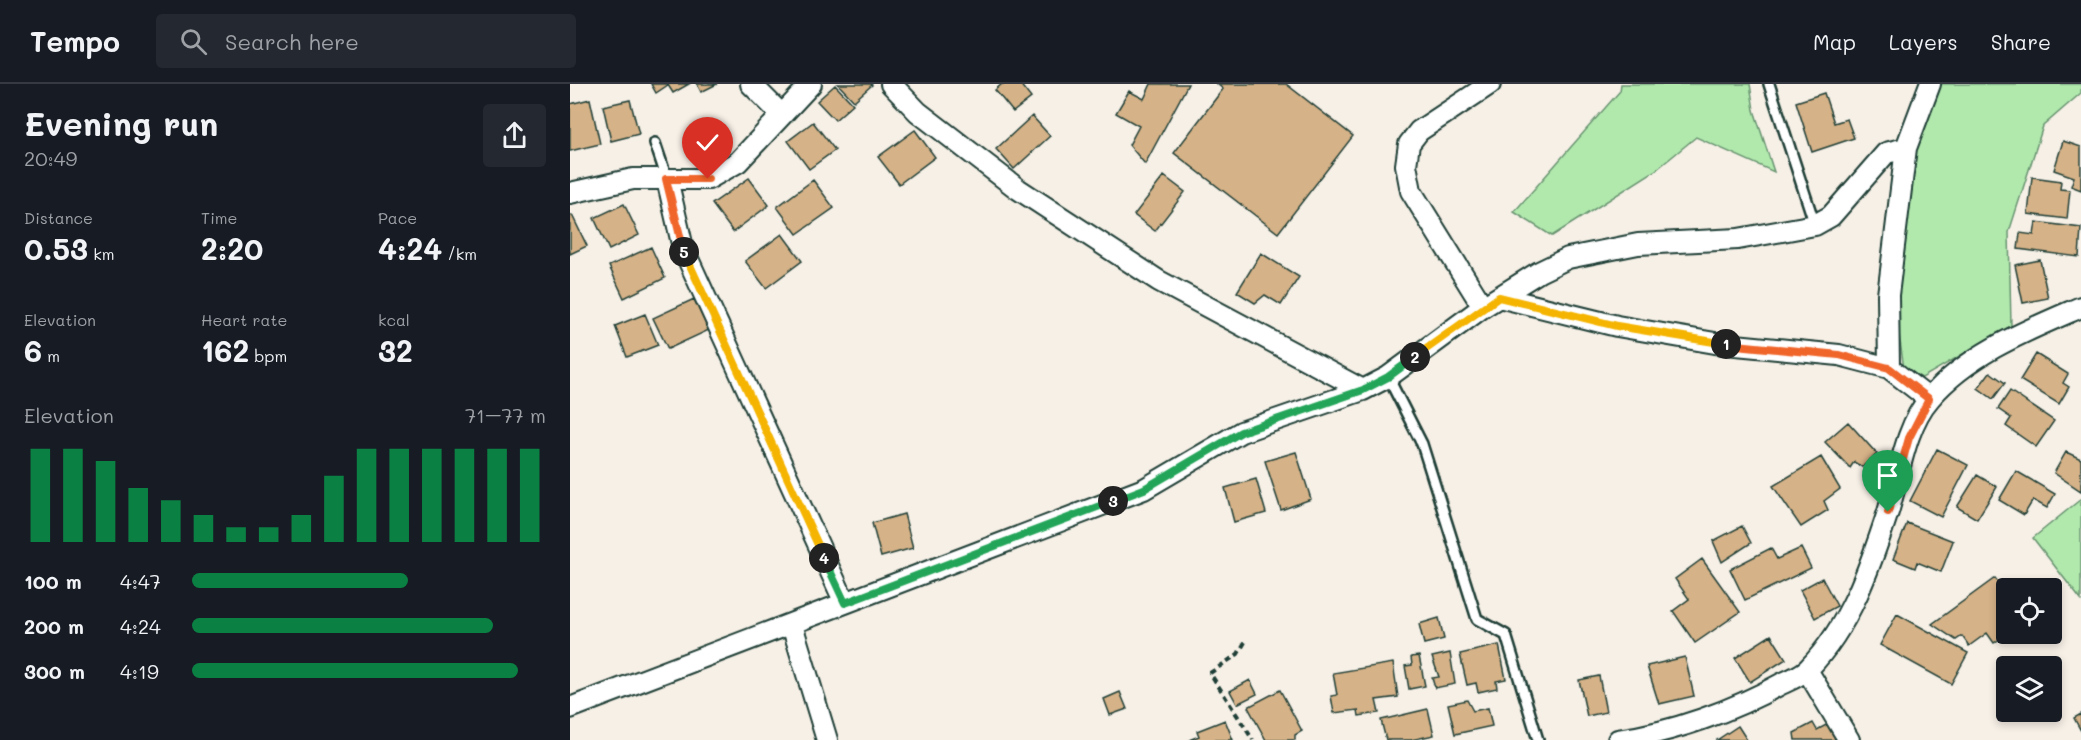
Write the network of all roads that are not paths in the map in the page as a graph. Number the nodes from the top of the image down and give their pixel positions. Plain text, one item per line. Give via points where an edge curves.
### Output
1 (751, 84) edge
2 (811, 84) edge
3 (891, 84) edge
4 (1490, 84) edge
5 (1769, 84) edge
6 (1930, 84) edge
7 (782, 115) junction
8 (655, 143) dead end
9 (1906, 148) junction
10 (666, 179) junction
11 (570, 194) edge
12 (1815, 225) junction
13 (1491, 302) junction
14 (2081, 307) edge
15 (1889, 368) junction
16 (1388, 377) junction
17 (1363, 390) junction
18 (1929, 399) junction
19 (845, 603) junction
20 (792, 625) junction
21 (1807, 670) junction
22 (570, 708) edge
23 (827, 740) edge
24 (1538, 740) edge
25 (1618, 740) edge
26 (1850, 740) edge

1 - 7 street
2 - 7 street
3 - 17 street via 918,112 1018,189 1158,281
4 - 13 street via 1419,131 1409,144 1406,165 1412,191
5 - 12 lane
6 - 9 street
7 - 10 street via 738,162 708,179
8 - 10 lane
9 - 12 street via 1886,153 1831,216
9 - 15 street via 1888,295
10 - 11 street via 633,179
10 - 19 street via 683,248
12 - 13 street via 1738,239 1604,249 1568,258
13 - 15 street via 1715,343 1839,355
13 - 16 street
14 - 18 street via 2024,332 1975,360
15 - 18 street
16 - 17 street
16 - 24 lane via 1422,444 1477,619 1506,635
17 - 19 street via 1241,432 1144,489
18 - 21 street via 1909,438 1888,512 1849,616
19 - 20 street
20 - 22 street
20 - 23 street
21 - 25 street via 1750,701 1669,729
21 - 26 street

